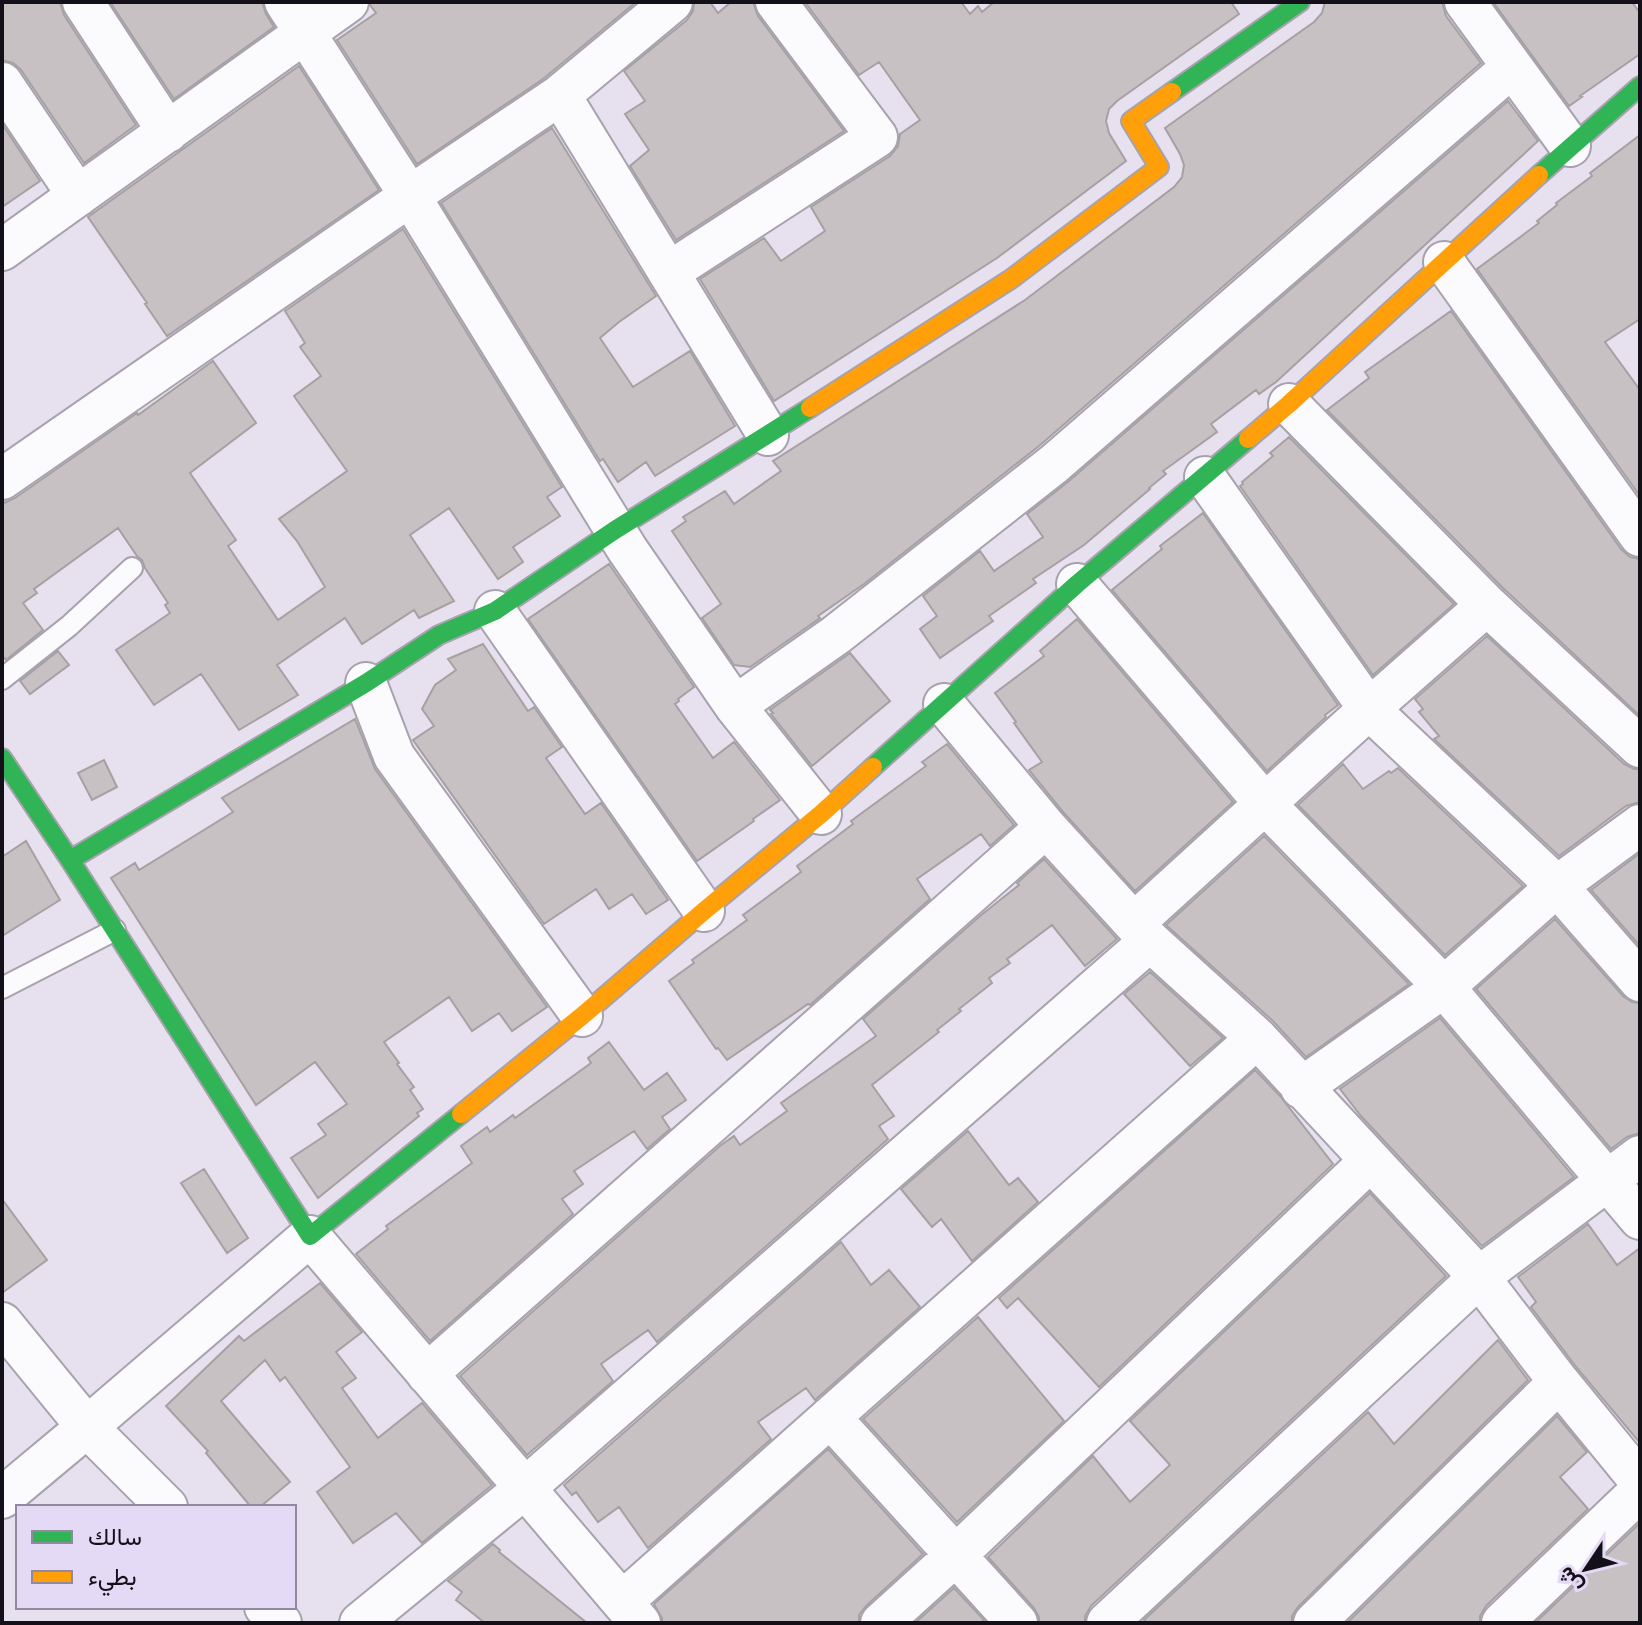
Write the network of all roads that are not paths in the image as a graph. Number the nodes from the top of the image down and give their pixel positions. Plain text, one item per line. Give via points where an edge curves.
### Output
1 (83, 2) edge
2 (348, 2) edge
3 (672, 2) edge
4 (776, 2) edge
5 (1300, 2) edge
6 (1465, 2) edge
7 (295, 18) edge
8 (1512, 67) junction
9 (2, 83) edge
10 (1640, 86) edge
11 (560, 95) junction
12 (168, 132) junction
13 (1570, 146) junction
14 (78, 196) junction
15 (410, 196) junction
16 (2, 250) edge
17 (1444, 262) junction
18 (669, 272) junction
19 (1289, 404) junction
20 (768, 435) junction
21 (1205, 477) junction
22 (2, 479) edge
23 (615, 530) junction
24 (1640, 536) edge
25 (132, 568) dead end
26 (1077, 584) junction
27 (1487, 605) junction
28 (495, 611) junction
29 (2, 679) edge
30 (366, 683) junction
31 (944, 704) junction
32 (735, 706) junction
33 (1369, 709) junction
34 (1640, 747) edge
35 (2, 758) edge
36 (1266, 805) junction
37 (821, 814) junction
38 (1640, 825) edge
39 (1046, 827) junction
40 (70, 860) junction
41 (1557, 886) junction
42 (704, 911) junction
43 (115, 930) junction
44 (1142, 932) junction
45 (1640, 981) edge
46 (1444, 987) junction
47 (2, 988) edge
48 (582, 1016) junction
49 (1257, 1038) junction
50 (1301, 1088) junction
51 (1640, 1156) edge
52 (1370, 1161) junction
53 (1608, 1180) junction
54 (1640, 1219) edge
55 (310, 1236) junction
56 (1479, 1277) junction
57 (2, 1323) edge
58 (427, 1374) junction
59 (1559, 1382) junction
60 (830, 1417) junction
61 (87, 1427) junction
62 (1640, 1481) edge
63 (525, 1488) junction
64 (1640, 1491) edge
65 (2, 1498) edge
66 (165, 1505) edge
67 (956, 1555) junction
68 (631, 1612) edge
69 (1116, 1620) edge
70 (360, 1623) edge
71 (881, 1623) edge
72 (1017, 1623) edge
73 (1314, 1623) edge
74 (1502, 1623) edge

1 - 12 street
2 - 7 street
3 - 11 street
4 - 18 street via 877,137
5 - 20 street via 1131,121 1159,167 1011,279
6 - 8 street
7 - 12 street
7 - 15 street
8 - 13 street
8 - 32 street via 1054,464 836,635
9 - 14 street
10 - 13 street
11 - 15 street
11 - 18 street
12 - 14 street
13 - 17 street
14 - 16 street
15 - 22 street
15 - 23 street
17 - 19 street
17 - 24 street
18 - 20 street
19 - 21 street
19 - 27 street
20 - 23 street
21 - 26 street
21 - 33 street
23 - 28 street
23 - 32 street
25 - 29 lane
26 - 31 street
26 - 36 street
27 - 33 street
27 - 34 street
28 - 30 street via 439,635
28 - 42 street
30 - 40 street
30 - 48 street via 394,756
31 - 37 street
31 - 39 street
32 - 37 street
33 - 36 street
33 - 41 street
35 - 40 street
36 - 44 street
36 - 46 street
37 - 42 street
38 - 41 street
39 - 44 street
39 - 58 street
40 - 43 street
41 - 45 street
41 - 46 street
42 - 48 street
43 - 47 lane
43 - 55 street
44 - 49 street
44 - 63 street
46 - 50 street
46 - 53 street
48 - 55 street
49 - 50 street
49 - 60 street
50 - 52 street
51 - 53 street
52 - 56 street
52 - 67 street
53 - 54 street
53 - 56 street
55 - 58 street
55 - 61 street
56 - 59 street
56 - 69 street
57 - 61 street
58 - 63 street
59 - 62 street
59 - 73 street
60 - 67 street
60 - 68 street
61 - 65 street
61 - 66 street
63 - 68 street
63 - 70 street
64 - 74 street
67 - 71 street
67 - 72 street

